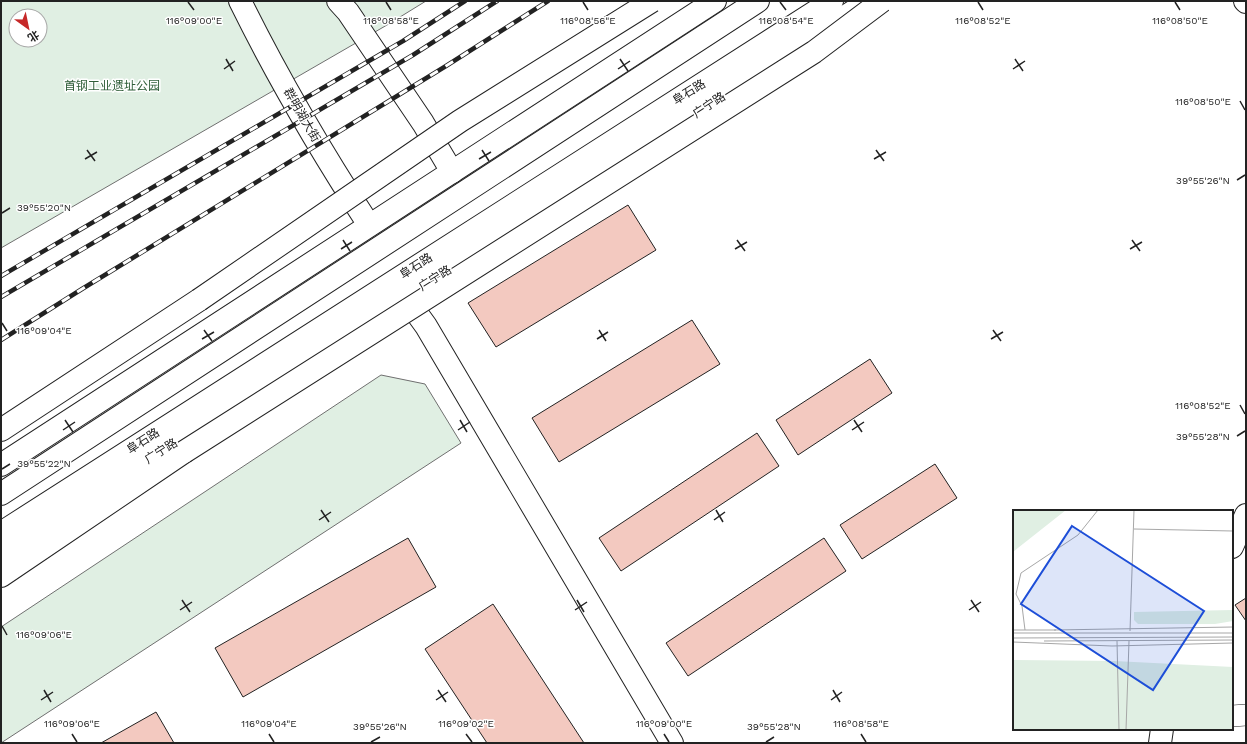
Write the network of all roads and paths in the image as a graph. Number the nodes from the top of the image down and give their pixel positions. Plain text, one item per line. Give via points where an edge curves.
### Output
1 (240, 1) edge
2 (338, 1) edge
3 (652, 1) edge
4 (715, 1) edge
5 (758, 1) edge
6 (832, 1) edge
7 (869, 1) edge
8 (882, 1) edge
9 (452, 172) junction
10 (369, 226) junction
11 (406, 297) junction
12 (1, 430) edge
13 (1, 465) edge
14 (1, 494) edge
15 (1246, 515) edge
16 (1, 533) edge
17 (1233, 545) edge
18 (1, 554) edge
19 (1, 576) edge
20 (1246, 715) edge
21 (1233, 716) edge
22 (1162, 730) edge
23 (672, 743) edge
24 (1160, 743) edge

1 - 10 main road, 群明湖大街 via 264,49 338,178
2 - 9 main road via 423,123
3 - 12 main road, bridge via 460,122 199,300
4 - 9 main road
5 - 14 main road
6 - 16 main road, 阜石路
7 - 11 main road, 广宁路
8 - 19 main road, bridge via 814,52 184,452
9 - 10 main road
10 - 13 main road
11 - 18 main road, 广宁路
11 - 23 main road via 426,326
15 - 17 main road
20 - 21 street
22 - 24 main road

